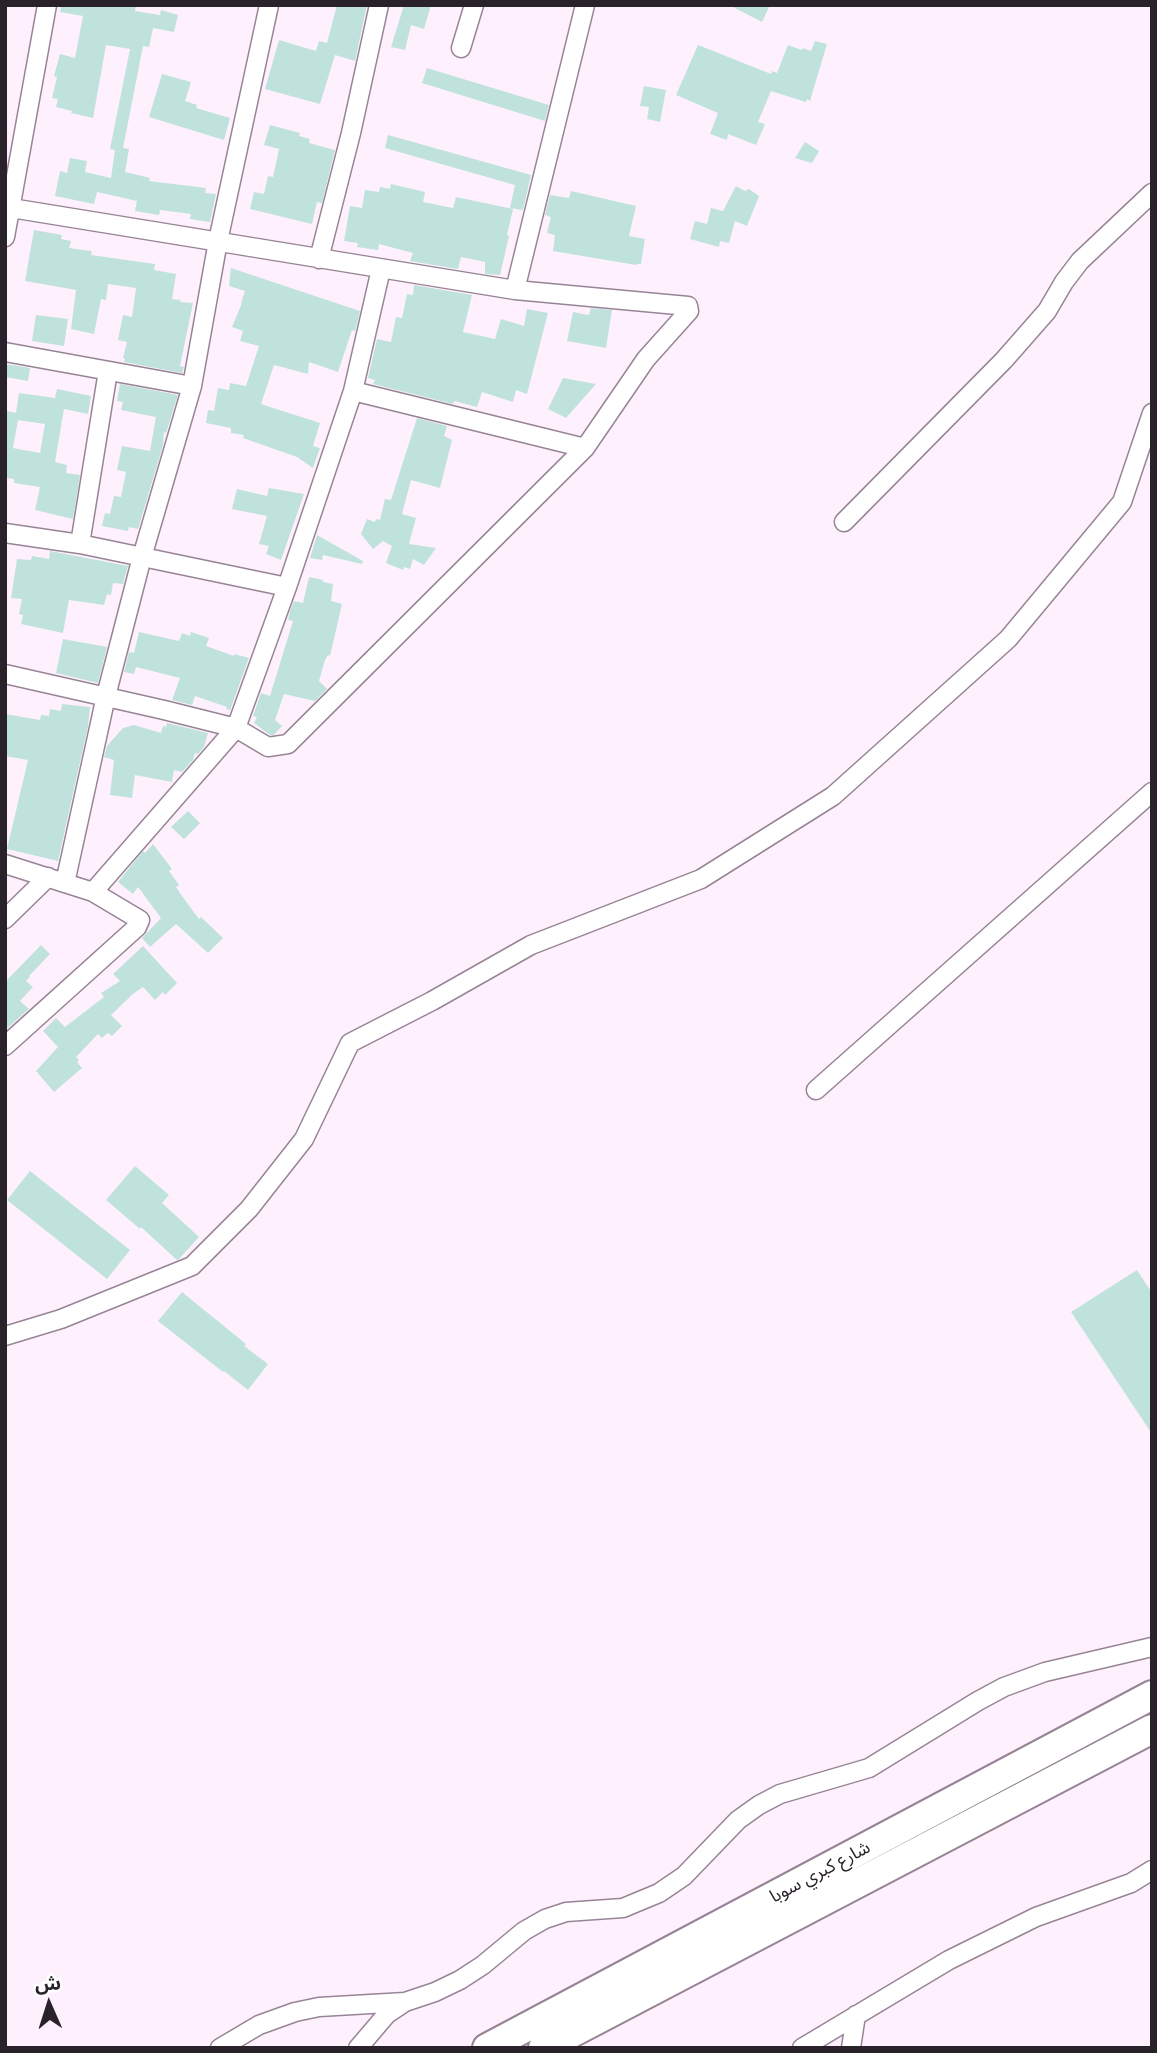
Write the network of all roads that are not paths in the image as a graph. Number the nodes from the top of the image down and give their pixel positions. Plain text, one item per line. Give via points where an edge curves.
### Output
1 (47, 5) edge
2 (269, 5) edge
3 (379, 5) edge
4 (474, 5) edge
5 (585, 5) edge
6 (461, 48) dead end
7 (1152, 193) edge
8 (8, 207) edge
9 (5, 237) edge
10 (218, 241) junction
11 (319, 259) junction
12 (382, 269) junction
13 (514, 290) junction
14 (5, 352) edge
15 (108, 371) junction
16 (192, 386) junction
17 (354, 391) junction
18 (1152, 413) edge
19 (584, 448) junction
20 (844, 522) dead end
21 (5, 533) edge
22 (80, 544) junction
23 (142, 557) junction
24 (287, 587) junction
25 (5, 674) edge
26 (106, 696) junction
27 (236, 728) junction
28 (1152, 792) edge
29 (5, 864) edge
30 (56, 880) junction
31 (93, 892) junction
32 (5, 919) edge
33 (5, 1046) edge
34 (816, 1090) dead end
35 (5, 1336) edge
36 (1152, 1647) edge
37 (1152, 1696) edge
38 (1152, 1729) edge
39 (1152, 1870) edge
40 (405, 2001) junction
41 (856, 2015) junction
42 (220, 2048) edge
43 (358, 2048) edge
44 (487, 2048) edge
45 (543, 2048) edge
46 (802, 2048) edge
47 (850, 2048) edge

1 - 8 street
2 - 10 street
3 - 11 street
4 - 6 street
5 - 13 street
7 - 20 street via 1080,261 1004,360
8 - 9 street
8 - 10 street
10 - 11 street
10 - 16 street
11 - 12 street
12 - 13 street
12 - 17 street
13 - 19 street via 689,309 646,359
14 - 15 street
15 - 16 street
15 - 22 street
16 - 23 street
17 - 19 street
17 - 24 street
18 - 35 street via 1122,502 1008,639 833,796 701,879 531,945 350,1043 304,1139 249,1209 192,1266 61,1319
19 - 27 street via 288,744 268,747
21 - 22 street
22 - 23 street
23 - 24 street
23 - 26 street
24 - 27 street
25 - 26 street
26 - 27 street
26 - 30 street
27 - 31 street
28 - 34 street
29 - 30 street
30 - 31 street
30 - 32 street
31 - 33 street via 137,917 139,923
36 - 40 street via 1045,1672 1004,1687 869,1768 780,1794 759,1805 684,1876 659,1893 623,1908 566,1912 545,1919 460,1980
37 - 44 highway, شارع كبري سوبا
38 - 45 highway, شارع كبري سوبا
39 - 41 street via 1130,1883 1006,1931
40 - 42 street via 296,2012 259,2025
40 - 43 street via 387,2014
41 - 46 street
41 - 47 street

